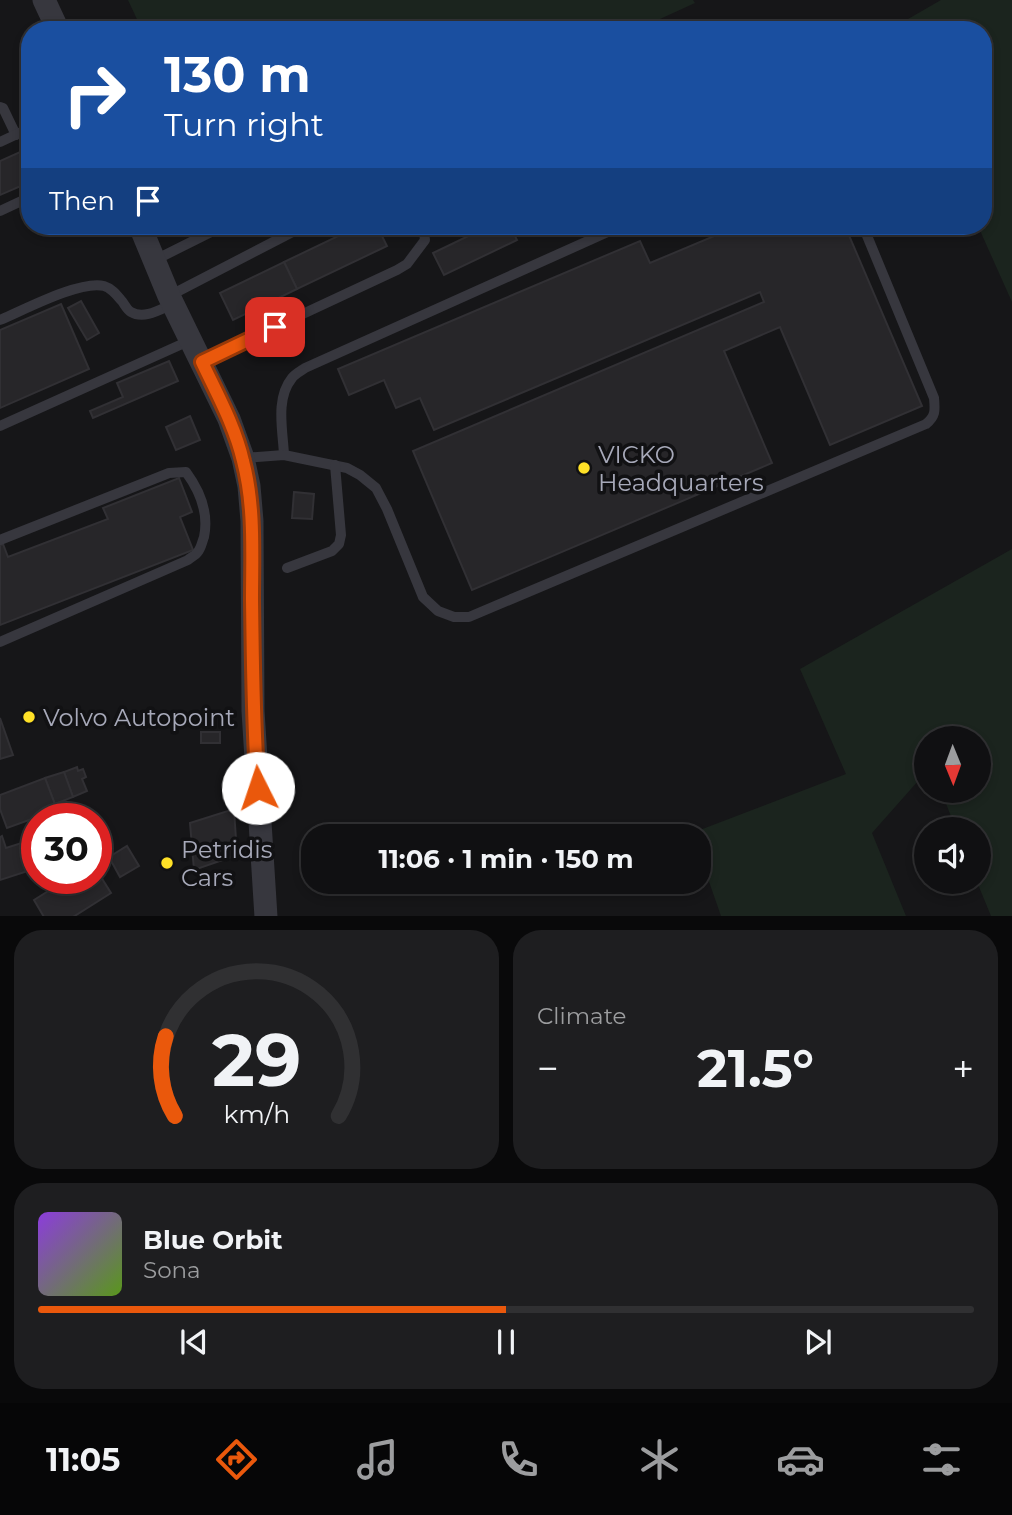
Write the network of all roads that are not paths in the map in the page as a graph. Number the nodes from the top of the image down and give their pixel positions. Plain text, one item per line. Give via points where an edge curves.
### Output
1 (45, 0) edge
2 (54, 21) edge
3 (0, 107) edge
4 (21, 132) edge
5 (16, 135) junction
6 (0, 142) edge
7 (21, 201) edge
8 (0, 211) edge
9 (145, 235) edge
10 (205, 235) edge
11 (288, 235) edge
12 (424, 235) edge
13 (601, 235) edge
14 (867, 235) edge
15 (155, 260) junction
16 (172, 300) junction
17 (0, 320) edge
18 (191, 340) junction
19 (202, 362) junction
20 (0, 426) edge
21 (284, 455) junction
22 (243, 458) junction
23 (335, 465) junction
24 (0, 540) edge
25 (287, 568) dead end
26 (0, 642) edge
27 (266, 916) edge

1 - 2 street
3 - 5 lane
4 - 5 lane
5 - 6 lane
7 - 8 lane
9 - 15 street
10 - 15 lane
11 - 16 lane
12 - 19 lane via 407,264 397,270
13 - 21 lane via 292,377 281,402
14 - 23 lane via 934,398 932,418 926,424 469,617 438,611 422,597 376,488 360,475
15 - 16 street
16 - 17 lane via 141,315 131,312 115,292 91,286
16 - 18 street
18 - 19 street
18 - 20 lane
19 - 22 street
21 - 22 lane
21 - 23 lane
22 - 27 street via 252,521 253,711
23 - 25 lane via 339,544
24 - 26 lane via 169,473 186,472 206,515 202,545 188,560

